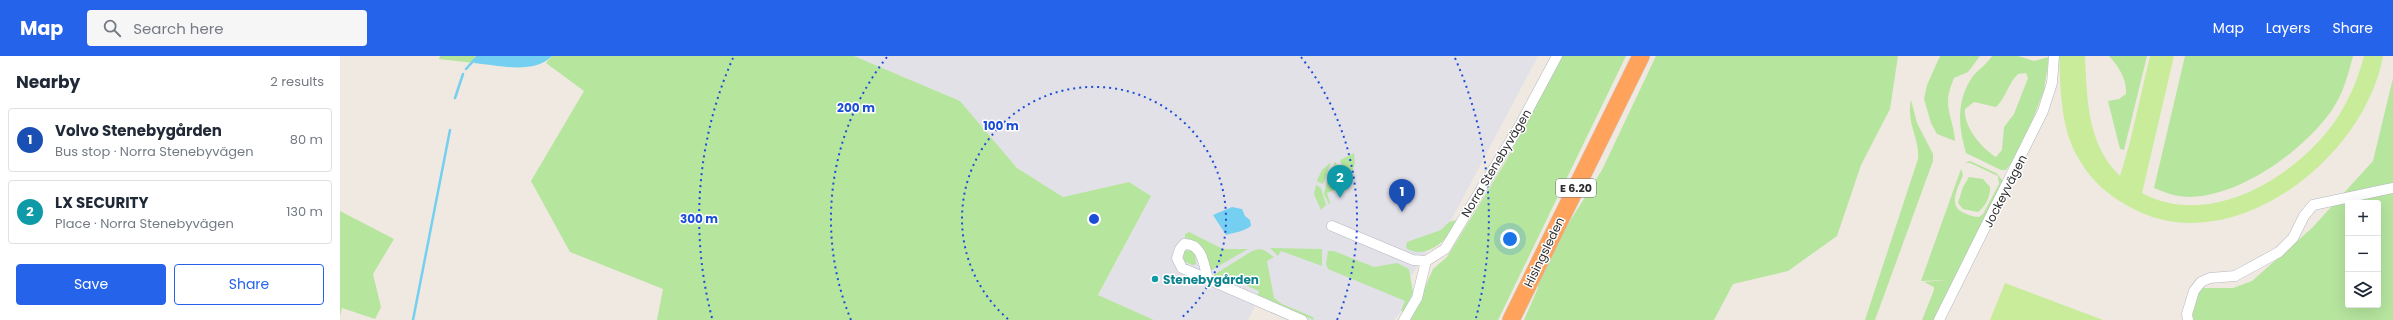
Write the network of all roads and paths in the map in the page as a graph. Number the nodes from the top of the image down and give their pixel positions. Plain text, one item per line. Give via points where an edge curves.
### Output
1 (1557, 56) edge
2 (1641, 56) edge
3 (2054, 56) edge
4 (2393, 188) edge
5 (1332, 226) dead end
6 (1426, 261) junction
7 (1208, 280) dead end
8 (1302, 320) edge
9 (1404, 320) edge
10 (1511, 320) edge
11 (1939, 320) edge
12 (2188, 320) edge

1 - 6 street, Norra Stenebyvägen via 1520,125 1445,249
2 - 10 highway, Hisingsleden / E 6.20
3 - 11 street, Jockeyvägen via 2052,83 2043,111
4 - 12 street via 2313,205 2293,238 2279,252 2235,276 2210,278 2200,282 2194,291 2187,314
5 - 6 street via 1413,260
6 - 9 street via 1417,298
7 - 8 street

